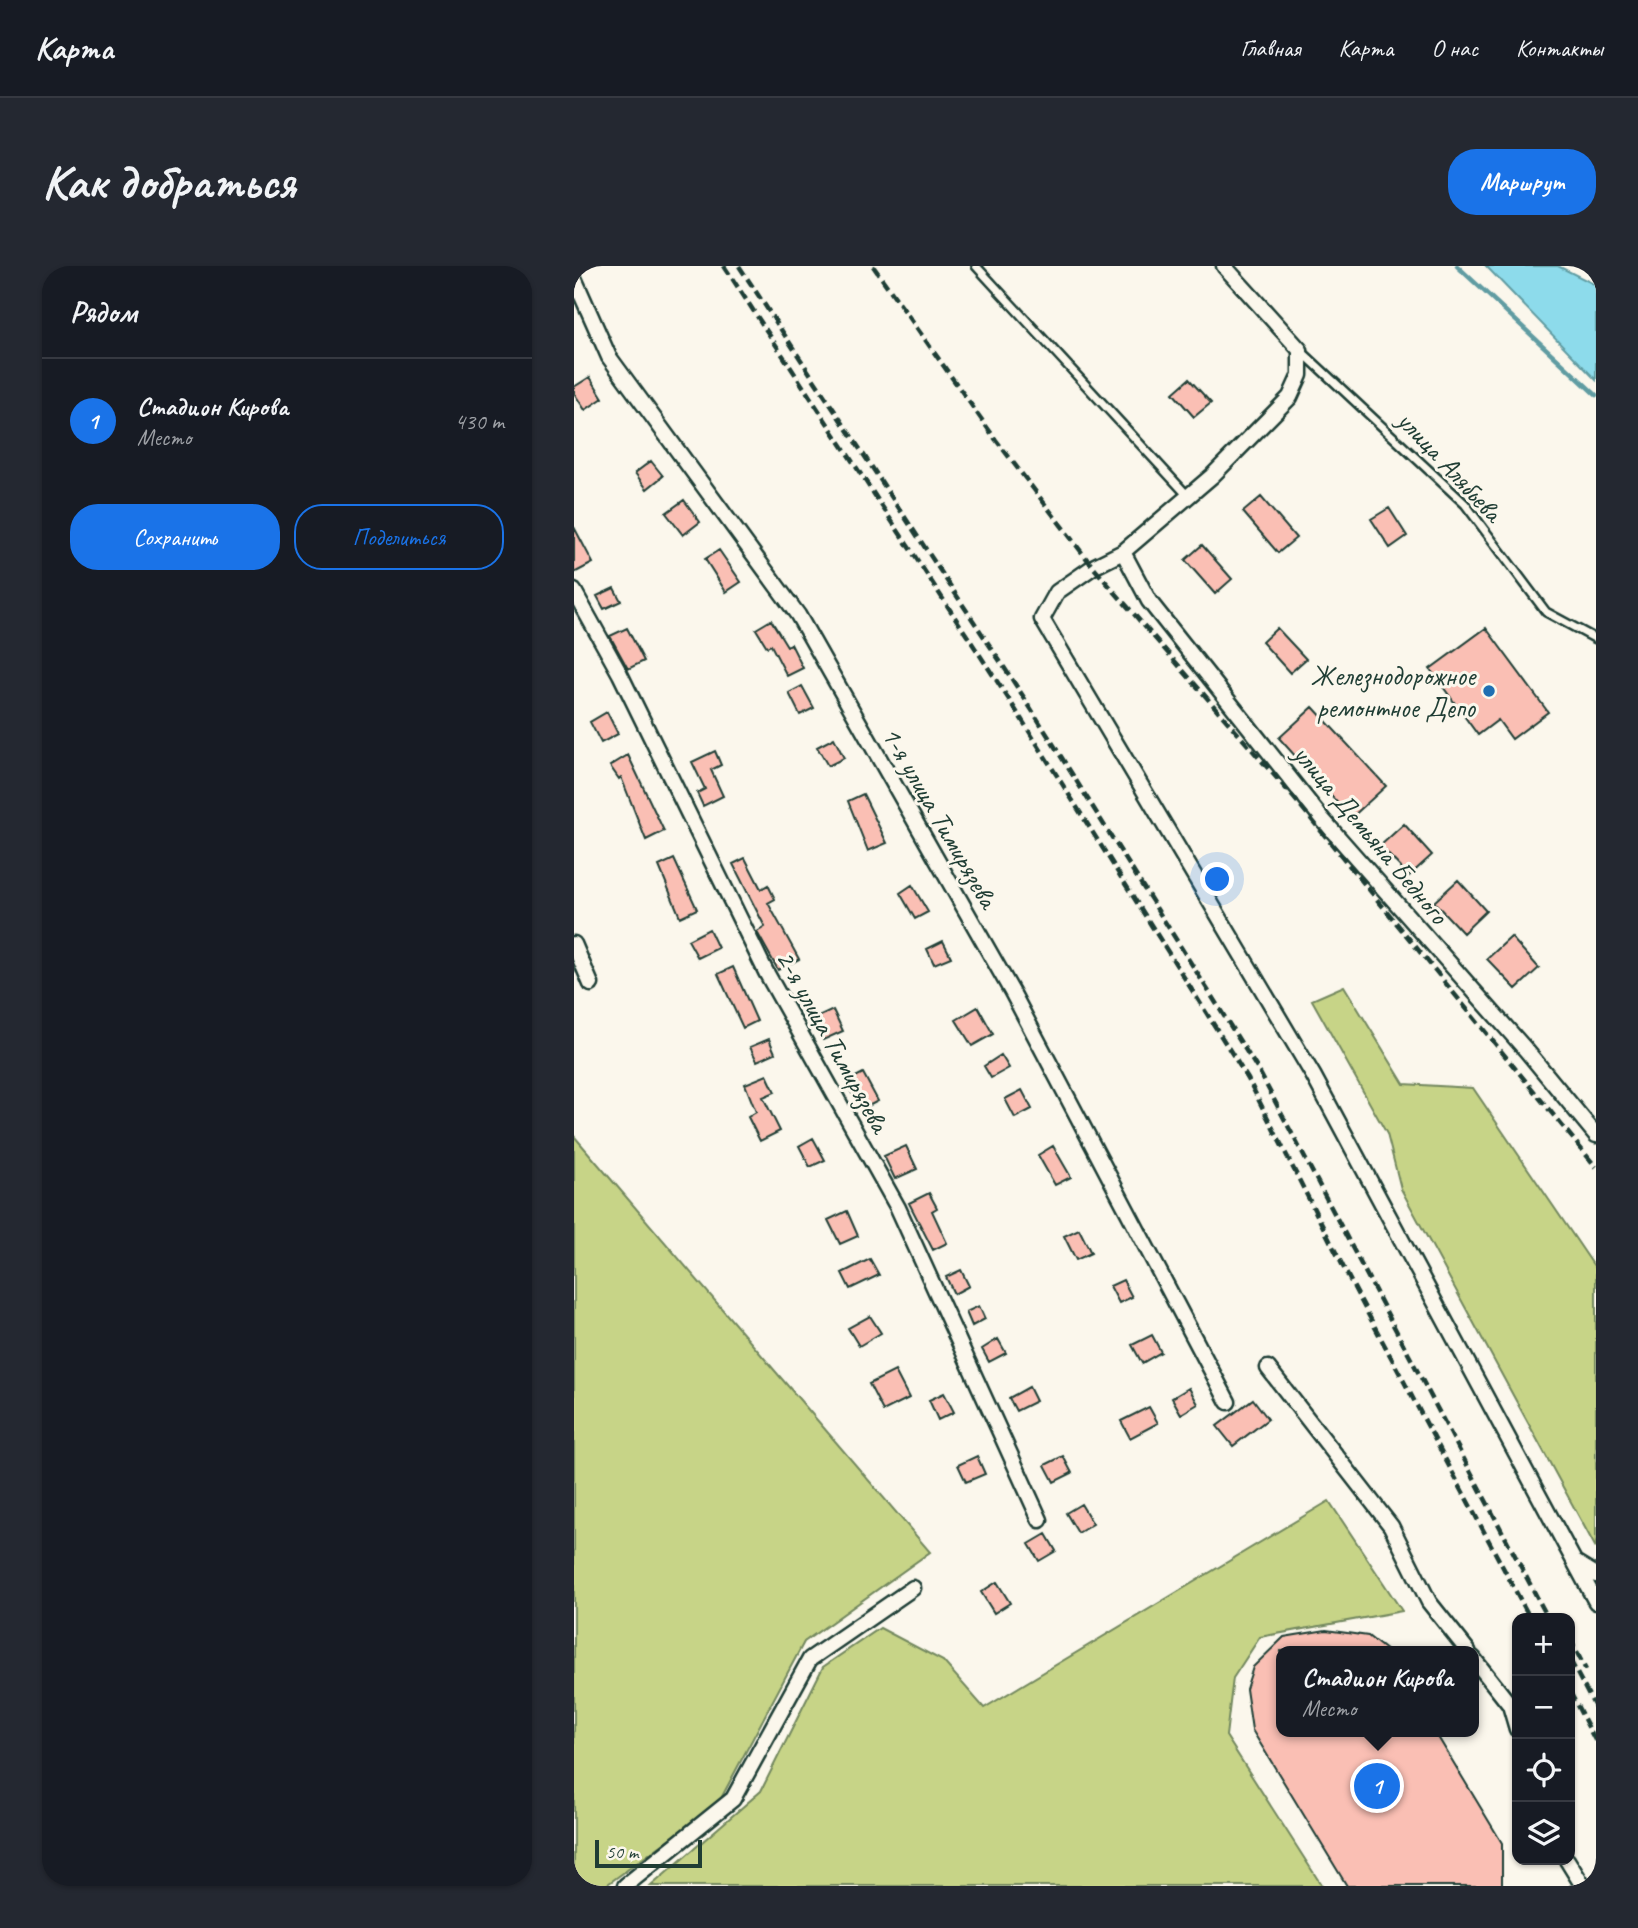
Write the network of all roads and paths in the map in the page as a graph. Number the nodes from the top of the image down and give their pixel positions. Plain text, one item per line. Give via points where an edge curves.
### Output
1 (976, 266) edge
2 (1224, 266) edge
3 (574, 278) edge
4 (1300, 350) junction
5 (1188, 496) junction
6 (1123, 552) junction
7 (574, 591) edge
8 (1596, 639) edge
9 (574, 944) edge
10 (592, 984) dead end
11 (1596, 1135) edge
12 (1268, 1368) dead end
13 (1228, 1402) dead end
14 (1040, 1520) dead end
15 (1574, 1562) junction
16 (1596, 1574) edge
17 (913, 1588) dead end
18 (1596, 1602) edge
19 (1464, 1646) edge
20 (1479, 1666) edge
21 (1512, 1712) edge
22 (1570, 1865) edge
23 (625, 1886) edge
24 (1583, 1886) edge

1 - 5 lane
2 - 4 street
3 - 13 street, 1-я улица Тимирязева via 609,357 798,615 1012,992
4 - 5 street via 1300,375 1290,397
4 - 8 lane, улица Алябьева via 1465,504 1546,612
5 - 6 street
6 - 11 street, улица Демьяна Бедного via 1149,601 1324,820
6 - 15 street via 1058,592 1042,619 1313,1075
7 - 14 street, 2-я улица Тимирязева via 620,674 766,972 898,1208
9 - 10 street
12 - 19 street via 1391,1526 1429,1602
15 - 16 street
15 - 18 street
17 - 23 street via 810,1659 733,1799
20 - 21 street
22 - 24 street

